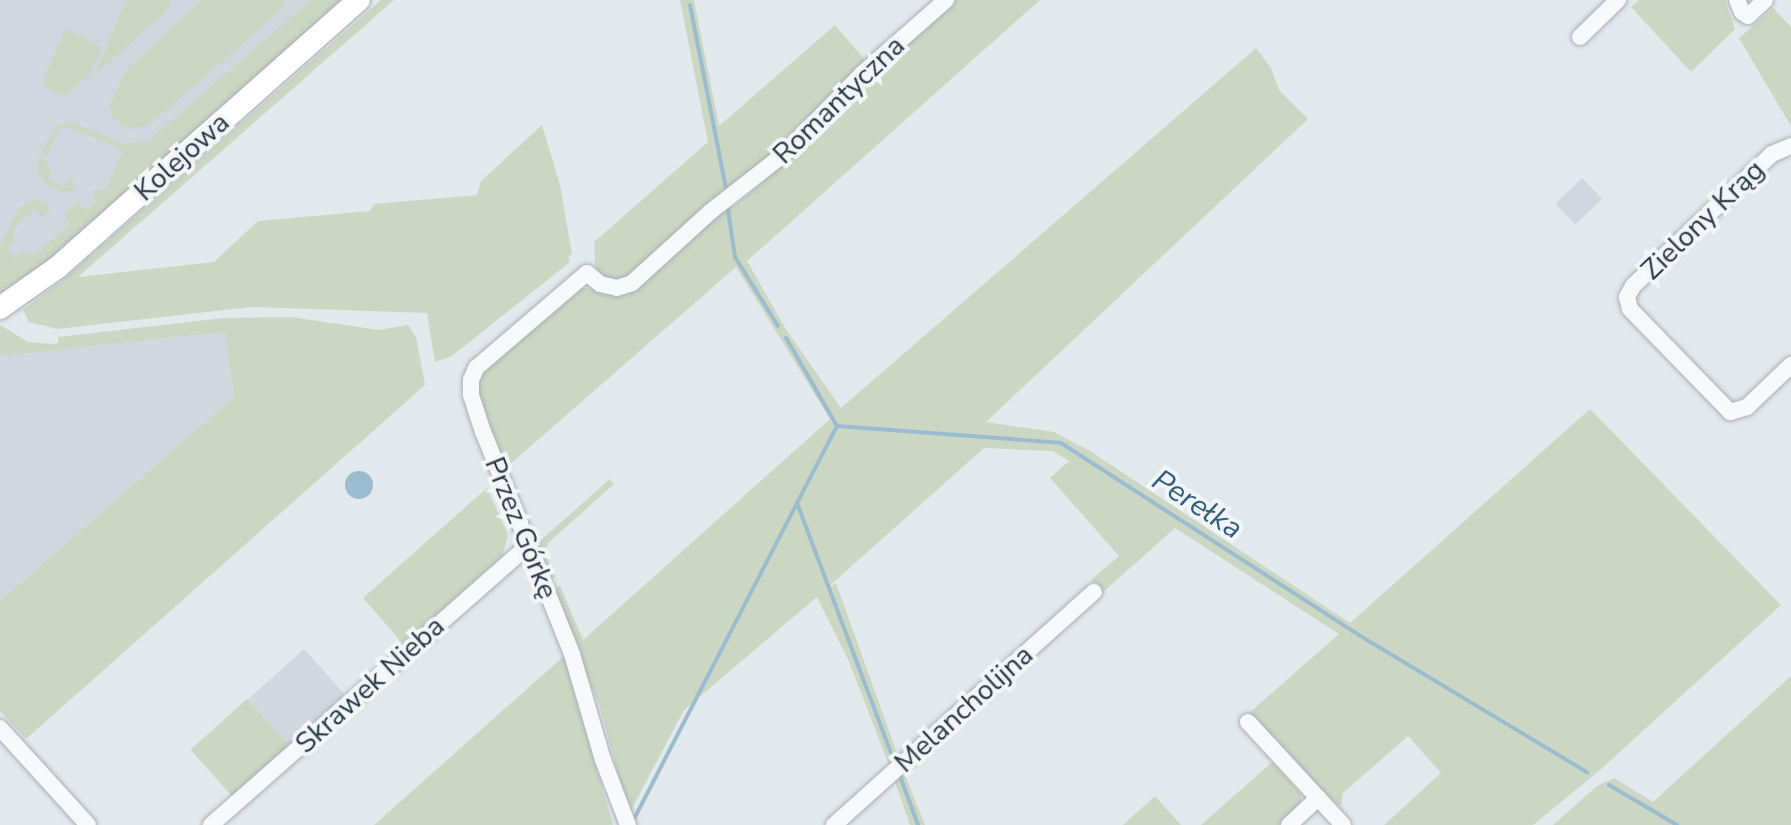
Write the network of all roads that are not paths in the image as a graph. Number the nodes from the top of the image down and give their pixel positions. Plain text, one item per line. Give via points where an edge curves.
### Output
1 (359, 0) edge
2 (946, 0) edge
3 (1618, 0) edge
4 (1737, 0) edge
5 (1765, 0) edge
6 (1580, 37) dead end
7 (1791, 146) edge
8 (587, 273) joint
9 (0, 308) edge
10 (1791, 365) edge
11 (528, 546) junction
12 (1094, 592) dead end
13 (1248, 722) dead end
14 (0, 728) edge
15 (1318, 798) junction
16 (88, 825) edge
17 (211, 825) edge
18 (628, 825) edge
19 (834, 825) edge
20 (1289, 825) edge
21 (1343, 825) edge

1 - 9 street, Kolejowa via 58,267
2 - 8 street, Romantyczna via 862,74 784,154 632,283 617,288 600,284
3 - 6 street
4 - 5 street via 1748,16
7 - 10 street, Zielony Krąg via 1772,154 1627,297 1627,306 1730,412 1747,407
8 - 11 street, Przez Górkę via 476,368 471,380 483,432
11 - 17 street, Skrawek Nieba
11 - 18 street, Przez Górkę via 572,654
12 - 19 street, Melancholijna
13 - 15 street
14 - 16 street
15 - 20 street
15 - 21 street

